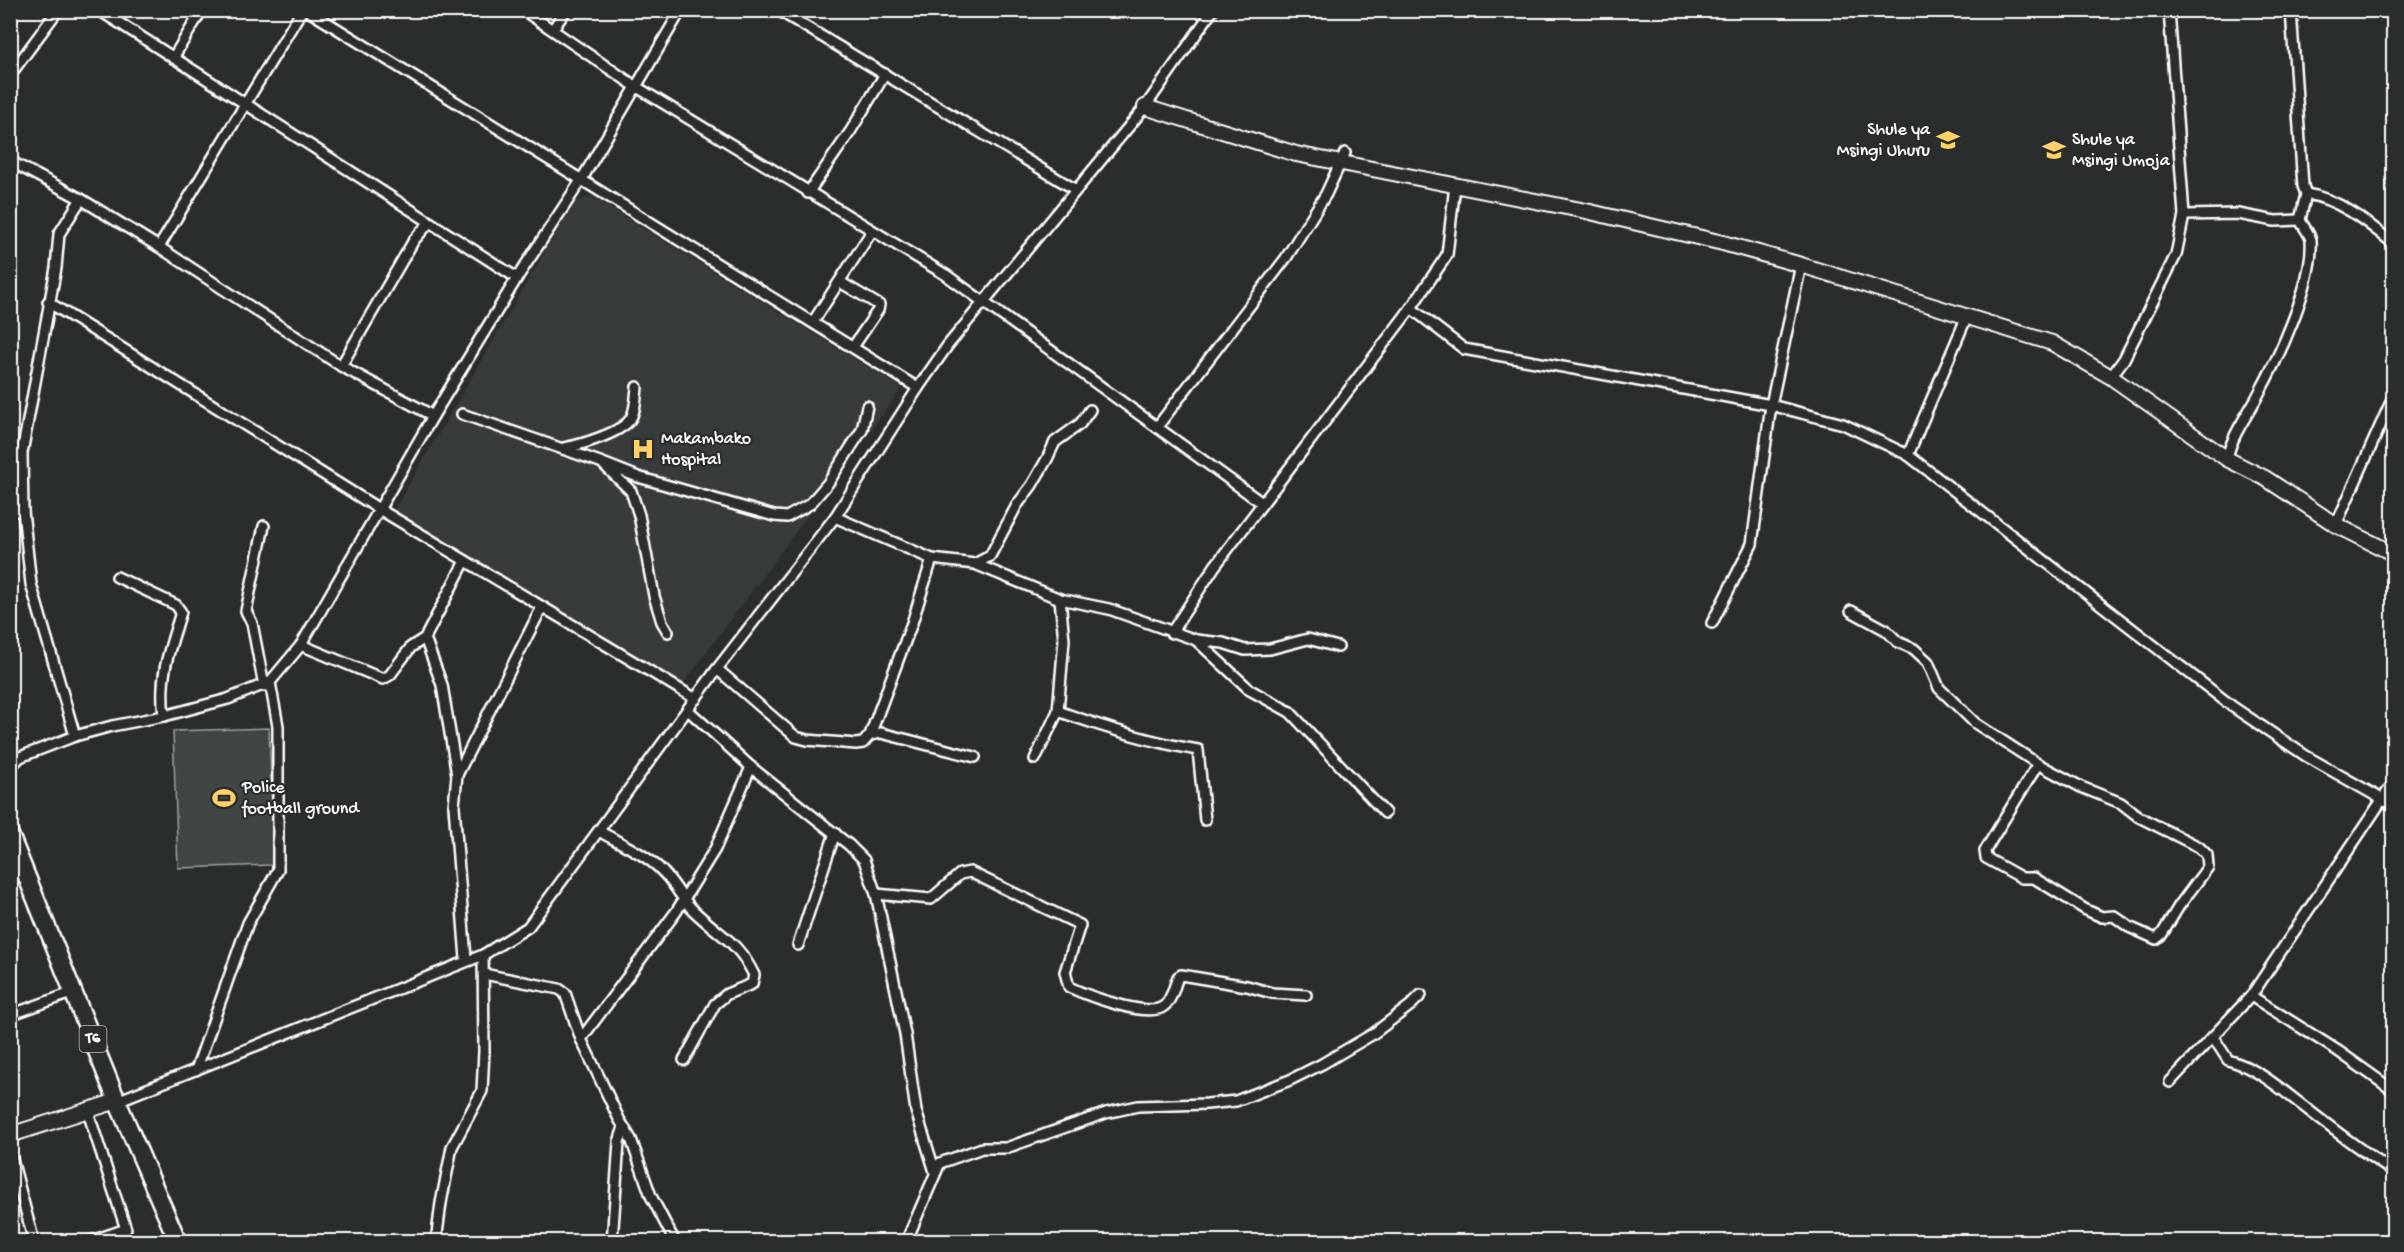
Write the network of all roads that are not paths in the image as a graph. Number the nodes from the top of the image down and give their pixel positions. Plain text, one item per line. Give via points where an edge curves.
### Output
1 (58, 10) edge
2 (99, 10) edge
3 (202, 10) edge
4 (302, 10) edge
5 (307, 10) edge
6 (521, 10) edge
7 (566, 10) edge
8 (681, 10) edge
9 (778, 10) edge
10 (1213, 10) edge
11 (2169, 10) edge
12 (2291, 10) edge
13 (553, 29) junction
14 (173, 58) junction
15 (624, 74) dead end
16 (885, 74) junction
17 (10, 75) edge
18 (635, 86) junction
19 (245, 104) junction
20 (1145, 107) junction
21 (1342, 158) junction
22 (10, 160) edge
23 (582, 179) junction
24 (1455, 185) junction
25 (1076, 190) junction
26 (807, 193) junction
27 (2306, 194) junction
28 (81, 199) junction
29 (2184, 214) junction
30 (2300, 220) junction
31 (429, 223) junction
32 (872, 231) junction
33 (2394, 244) edge
34 (159, 247) junction
35 (1801, 265) junction
36 (517, 278) junction
37 (840, 282) junction
38 (48, 302) junction
39 (984, 302) junction
40 (1410, 308) junction
41 (1967, 316) junction
42 (813, 322) junction
43 (853, 348) junction
44 (341, 366) junction
45 (2111, 377) junction
46 (638, 387) dead end
47 (918, 388) junction
48 (2394, 395) edge
49 (1771, 405) junction
50 (867, 406) dead end
51 (1090, 410) dead end
52 (462, 414) dead end
53 (433, 416) junction
54 (1157, 428) junction
55 (561, 449) junction
56 (1908, 455) junction
57 (2227, 459) junction
58 (600, 462) junction
59 (1262, 503) junction
60 (379, 509) junction
61 (10, 511) edge
62 (23, 511) junction
63 (835, 517) junction
64 (2337, 525) junction
65 (264, 526) dead end
66 (2394, 554) edge
67 (932, 559) junction
68 (465, 561) junction
69 (975, 564) junction
70 (117, 577) dead end
71 (1060, 599) junction
72 (542, 607) junction
73 (1851, 611) dead end
74 (1712, 622) dead end
75 (669, 632) dead end
76 (1171, 633) junction
77 (425, 638) junction
78 (1196, 640) junction
79 (301, 645) junction
80 (1338, 646) dead end
81 (717, 669) junction
82 (267, 684) junction
83 (696, 699) junction
84 (688, 710) junction
85 (1058, 711) junction
86 (164, 716) junction
87 (870, 735) junction
88 (75, 736) junction
89 (975, 757) dead end
90 (1035, 759) dead end
91 (2038, 764) junction
92 (10, 767) edge
93 (751, 767) junction
94 (457, 775) junction
95 (2394, 782) edge
96 (2382, 798) junction
97 (2394, 806) edge
98 (1385, 813) dead end
99 (1205, 820) dead end
100 (599, 831) junction
101 (835, 833) junction
102 (10, 835) edge
103 (876, 894) junction
104 (683, 898) junction
105 (798, 945) dead end
106 (483, 955) junction
107 (466, 959) junction
108 (484, 974) junction
109 (74, 992) junction
110 (1306, 995) dead end
111 (1420, 995) dead end
112 (2252, 996) junction
113 (10, 1015) edge
114 (2212, 1037) junction
115 (581, 1039) junction
116 (684, 1060) dead end
117 (196, 1070) junction
118 (2170, 1082) dead end
119 (2394, 1092) edge
120 (117, 1101) junction
121 (87, 1109) junction
122 (624, 1127) junction
123 (10, 1135) edge
124 (10, 1152) edge
125 (934, 1172) junction
126 (2394, 1172) edge
127 (34, 1242) edge
128 (88, 1242) edge
129 (178, 1242) edge
130 (436, 1242) edge
131 (612, 1242) edge
132 (675, 1242) edge
133 (906, 1242) edge

1 - 17 street
2 - 14 street
3 - 14 street
4 - 19 street
5 - 23 street
6 - 13 street
7 - 13 street
8 - 18 street
9 - 16 street
10 - 20 street
11 - 29 street
12 - 27 street
13 - 15 street
13 - 18 street
14 - 19 street
16 - 25 street
16 - 26 street
18 - 23 street
18 - 26 street
19 - 31 street
19 - 34 street
20 - 21 street via 1296,154
20 - 25 street
21 - 24 street
21 - 54 street via 1326,194 1286,258
22 - 28 street
23 - 36 street
23 - 42 street
24 - 35 street via 1586,211
24 - 40 street via 1447,255
25 - 39 street
26 - 32 street
27 - 30 street
27 - 33 street via 2359,215
28 - 34 street
28 - 38 street via 59,234
29 - 30 street
29 - 45 street via 2176,255 2124,359
30 - 57 street via 2311,239 2306,276 2293,320 2229,446
31 - 36 street
31 - 44 street via 414,240
32 - 37 street
32 - 39 street
34 - 44 street
35 - 41 street
35 - 49 street
36 - 53 street
37 - 42 street
37 - 43 street via 879,305
38 - 60 street
38 - 62 street via 22,453
39 - 47 street
39 - 54 street
40 - 49 street via 1464,349
40 - 59 street
41 - 45 street via 2052,343
41 - 56 street
42 - 43 street
43 - 47 street
44 - 53 street
45 - 57 street
46 - 55 street via 632,418 622,428
47 - 63 street
48 - 64 street
49 - 56 street via 1843,424
49 - 74 street via 1752,544
50 - 58 street via 862,430 828,483 810,504 787,517 711,500
51 - 69 street via 1080,424 1055,442 990,556
52 - 55 street
53 - 60 street
54 - 59 street
55 - 58 street
56 - 96 street via 2233,707 2306,756
57 - 64 street via 2265,478
58 - 75 street via 631,490 654,596
59 - 76 street
60 - 68 street
60 - 79 street
61 - 62 street
62 - 88 street via 31,584
63 - 67 street
63 - 81 street
64 - 66 street
65 - 82 street via 246,611
67 - 69 street
67 - 87 street
68 - 72 street
68 - 77 street
69 - 71 street
70 - 86 street via 176,605 181,612 164,666
71 - 76 street via 1109,609
71 - 85 street via 1064,640
72 - 83 street
72 - 94 street
73 - 91 street via 1914,649 1928,662 1939,688 1975,723
76 - 78 street
77 - 79 street via 411,647 383,679
77 - 94 street via 442,685
78 - 80 street via 1245,650 1270,649 1308,639
78 - 98 street via 1250,690 1290,712
79 - 82 street
81 - 83 street
81 - 87 street via 796,737 862,744
82 - 86 street
82 - 117 street via 278,726 278,870 248,923
83 - 84 street
84 - 93 street
84 - 100 street
85 - 90 street
85 - 99 street via 1139,738 1198,750
86 - 88 street
87 - 89 street via 881,733
88 - 92 street via 20,757
91 - 91 street via 1985,851 1986,858 2022,878 2034,878 2085,910 2114,916 2156,939 2208,867 2207,855 2121,803
93 - 101 street
93 - 104 street via 715,849
94 - 107 street via 454,806
95 - 96 street
96 - 97 street
96 - 112 street
100 - 104 street via 660,868
100 - 106 street via 528,927
101 - 103 street via 864,860
101 - 105 street
102 - 109 highway, T6
103 - 110 street via 931,899 960,874 970,872 1080,925 1065,972 1069,987 1129,1007 1156,1011 1162,1008 1181,975 1272,993
103 - 125 street via 905,1034 916,1111
104 - 115 street
104 - 116 street via 736,945 754,975 752,984 727,994 715,1004
106 - 107 street
106 - 108 street
107 - 117 street
108 - 115 street via 559,988 565,993
108 - 130 street via 482,1091 452,1147
109 - 113 street
109 - 120 highway, T6
111 - 125 street via 1373,1034 1290,1080 1236,1101 1138,1106 1106,1113 1006,1148 982,1148 940,1163
112 - 114 street
112 - 119 street
114 - 118 street
114 - 126 street via 2228,1060 2280,1089
115 - 122 street
117 - 120 street
120 - 121 street
120 - 129 highway, T6
121 - 123 street
121 - 128 street via 126,1229
122 - 131 street via 619,1142
122 - 132 street via 651,1196
124 - 127 street
125 - 133 street

